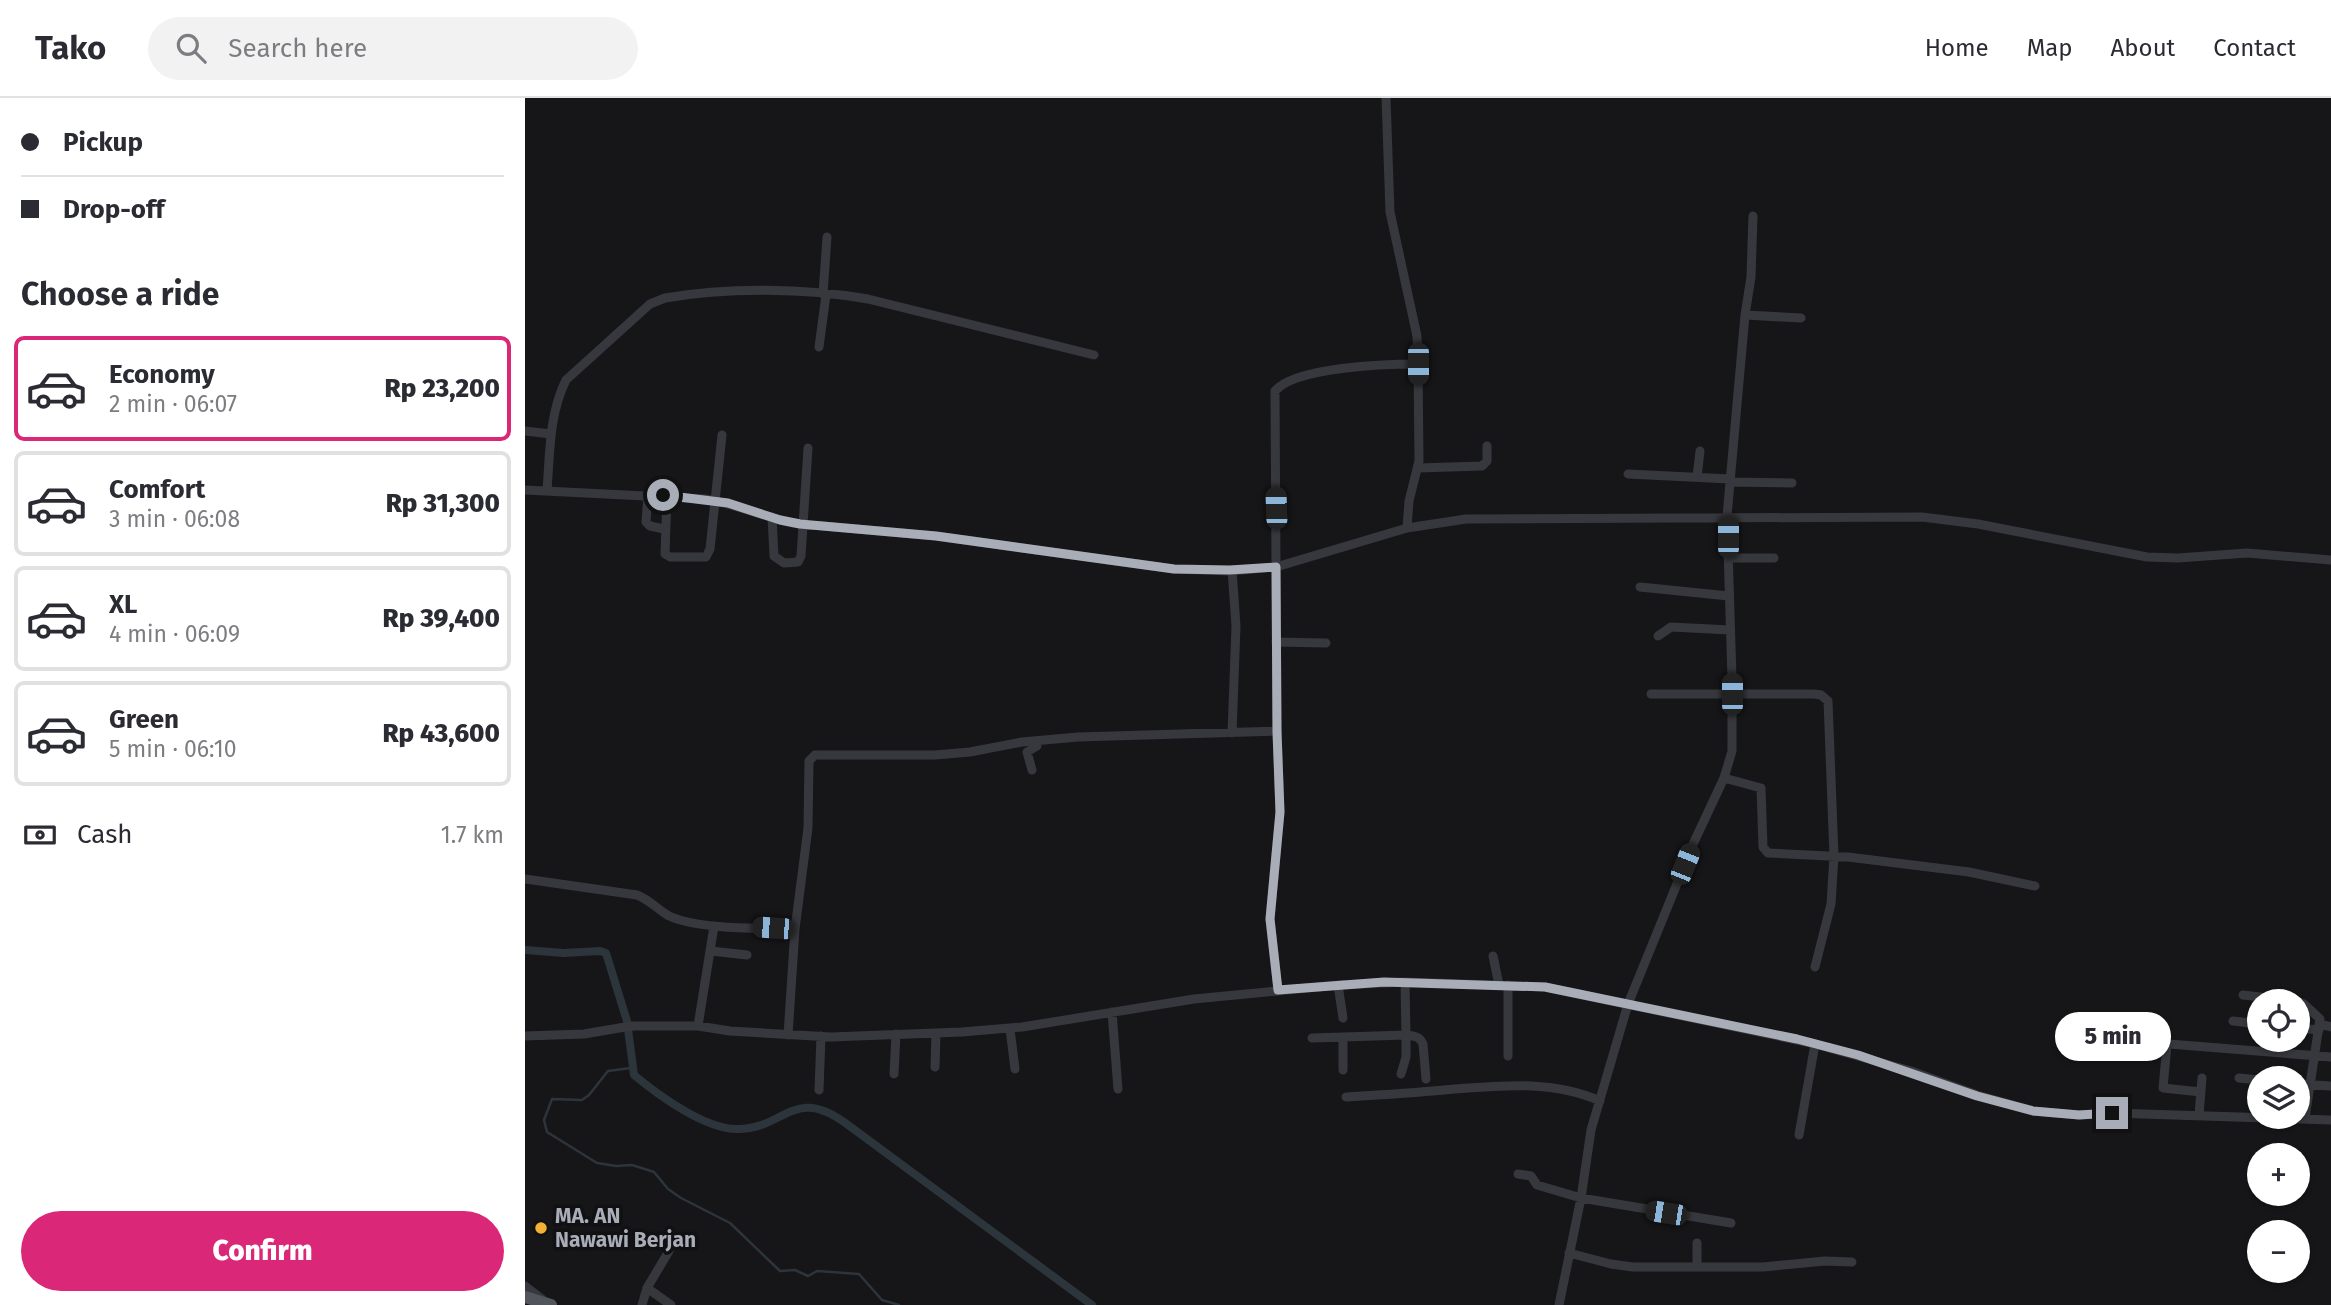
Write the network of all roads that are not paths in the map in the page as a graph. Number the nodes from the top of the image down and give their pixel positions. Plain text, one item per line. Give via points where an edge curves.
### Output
1 (1386, 98) edge
2 (1753, 216) dead end
3 (827, 237) dead end
4 (825, 294) junction
5 (1745, 315) junction
6 (1801, 318) dead end
7 (819, 347) dead end
8 (1094, 355) dead end
9 (1418, 364) junction
10 (525, 431) edge
11 (551, 434) junction
12 (722, 435) dead end
13 (1487, 446) dead end
14 (808, 448) dead end
15 (1700, 451) dead end
16 (1418, 468) junction
17 (1628, 474) dead end
18 (1697, 477) junction
19 (1730, 480) junction
20 (1792, 483) dead end
21 (525, 489) edge
22 (547, 490) junction
23 (648, 494) junction
24 (667, 496) junction
25 (713, 500) junction
26 (1727, 516) junction
27 (772, 517) junction
28 (803, 524) junction
29 (1407, 528) junction
30 (664, 530) junction
31 (1728, 558) junction
32 (1774, 558) dead end
33 (2331, 560) edge
34 (1276, 567) junction
35 (1232, 570) junction
36 (1640, 587) dead end
37 (1729, 596) junction
38 (1730, 630) junction
39 (1658, 636) dead end
40 (1276, 642) junction
41 (1326, 643) dead end
42 (1651, 694) dead end
43 (1732, 694) junction
44 (1277, 732) junction
45 (1231, 733) junction
46 (1037, 741) junction
47 (1032, 770) dead end
48 (1724, 778) junction
49 (1834, 856) junction
50 (525, 879) edge
51 (2035, 886) dead end
52 (715, 926) junction
53 (795, 929) junction
54 (711, 951) junction
55 (747, 955) dead end
56 (1493, 956) dead end
57 (1815, 967) dead end
58 (1405, 982) junction
59 (1338, 985) junction
60 (1504, 985) junction
61 (1278, 990) junction
62 (2243, 995) dead end
63 (2247, 996) edge
64 (1628, 1004) junction
65 (2310, 1011) edge
66 (1112, 1012) junction
67 (1343, 1018) dead end
68 (2233, 1021) dead end
69 (2247, 1023) edge
70 (698, 1026) junction
71 (2310, 1027) edge
72 (2319, 1027) junction
73 (2331, 1027) edge
74 (1010, 1029) junction
75 (936, 1033) junction
76 (896, 1034) junction
77 (788, 1035) junction
78 (1406, 1035) junction
79 (525, 1036) edge
80 (821, 1036) junction
81 (1312, 1038) dead end
82 (1343, 1038) junction
83 (1815, 1044) junction
84 (1508, 1056) dead end
85 (2316, 1056) junction
86 (2331, 1057) edge
87 (935, 1068) dead end
88 (1015, 1069) dead end
89 (1343, 1070) dead end
90 (894, 1074) dead end
91 (1401, 1074) dead end
92 (2202, 1078) dead end
93 (2239, 1078) dead end
94 (1426, 1079) dead end
95 (2247, 1079) edge
96 (2310, 1085) joint
97 (2331, 1086) edge
98 (819, 1090) dead end
99 (1118, 1090) dead end
100 (2201, 1093) junction
101 (1346, 1097) dead end
102 (1600, 1101) junction
103 (2199, 1115) junction
104 (2247, 1116) edge
105 (2310, 1118) edge
106 (2331, 1120) edge
107 (1799, 1135) dead end
108 (1518, 1174) dead end
109 (1581, 1198) junction
110 (1731, 1223) dead end
111 (1697, 1243) dead end
112 (669, 1251) dead end
113 (1569, 1254) junction
114 (1852, 1262) dead end
115 (1697, 1266) junction
116 (525, 1286) edge
117 (647, 1289) junction
118 (525, 1297) edge
119 (550, 1304) edge
120 (642, 1305) edge
121 (671, 1305) edge
122 (1559, 1305) edge

1 - 9 street via 1390,212 1417,336
2 - 5 street
3 - 4 street
4 - 7 street
4 - 8 street via 868,299
4 - 11 street via 759,291 657,300 566,380
5 - 6 street
5 - 19 street
9 - 16 street
9 - 34 street via 1354,366 1284,382 1275,391
10 - 11 street
11 - 22 street
12 - 25 street
13 - 16 street via 1487,461 1478,467
14 - 28 street
15 - 18 street
16 - 29 street
17 - 18 street
18 - 19 street
19 - 20 street
19 - 26 street
21 - 22 street
22 - 23 street
23 - 24 street
23 - 30 street via 646,522
24 - 25 street
24 - 30 street
25 - 27 street
25 - 30 street via 706,557 667,556
26 - 29 street via 1466,519
26 - 31 street
26 - 33 street via 1922,517 2147,556 2247,553
27 - 28 street
27 - 28 street via 772,551 784,563 801,559
28 - 35 street via 936,536 1174,569
29 - 34 street
31 - 32 street
31 - 37 street
34 - 35 street
34 - 40 street
35 - 45 street via 1236,626
36 - 37 street
37 - 38 street
38 - 39 street via 1671,627
38 - 43 street
40 - 41 street
40 - 44 street
42 - 43 street
43 - 48 street via 1732,751
43 - 49 street via 1814,694 1828,701
44 - 45 street
44 - 61 street via 1280,812 1270,919
45 - 46 street
46 - 47 street via 1027,752
46 - 53 street via 970,752 811,758 808,828
48 - 49 street via 1761,788 1763,847 1768,853
48 - 64 street
49 - 51 street via 1969,872
49 - 57 street via 1831,904
50 - 52 street via 638,895 671,916
52 - 53 street
52 - 54 street
53 - 77 street
54 - 55 street
54 - 70 street
56 - 60 street
58 - 59 street
58 - 60 street
58 - 78 street
59 - 61 street
59 - 67 street
60 - 64 street via 1545,987
60 - 84 street
61 - 66 street
62 - 63 street
64 - 83 street
64 - 102 street
65 - 72 street via 2320,1017
66 - 74 street
66 - 99 street
68 - 69 street
70 - 77 street
70 - 79 street
71 - 72 street
72 - 73 street
72 - 85 street
74 - 75 street
74 - 88 street
75 - 76 street
75 - 87 street
76 - 80 street
76 - 90 street
77 - 80 street
78 - 82 street
78 - 91 street
78 - 94 street via 1422,1041
80 - 98 street
81 - 82 street
82 - 89 street
83 - 103 street via 2033,1111
83 - 107 street
85 - 86 street
85 - 96 street
85 - 100 street via 2167,1045 2163,1088
92 - 100 street
93 - 95 street
96 - 97 street
100 - 103 street
101 - 102 street via 1508,1085 1571,1090
102 - 109 street
103 - 104 street
105 - 106 street
108 - 109 street via 1531,1176 1537,1185
109 - 110 street
109 - 113 street
111 - 115 street
112 - 117 street
113 - 115 street via 1611,1264
113 - 122 street
114 - 115 street
116 - 119 street
117 - 120 street
117 - 121 street
118 - 119 main road

